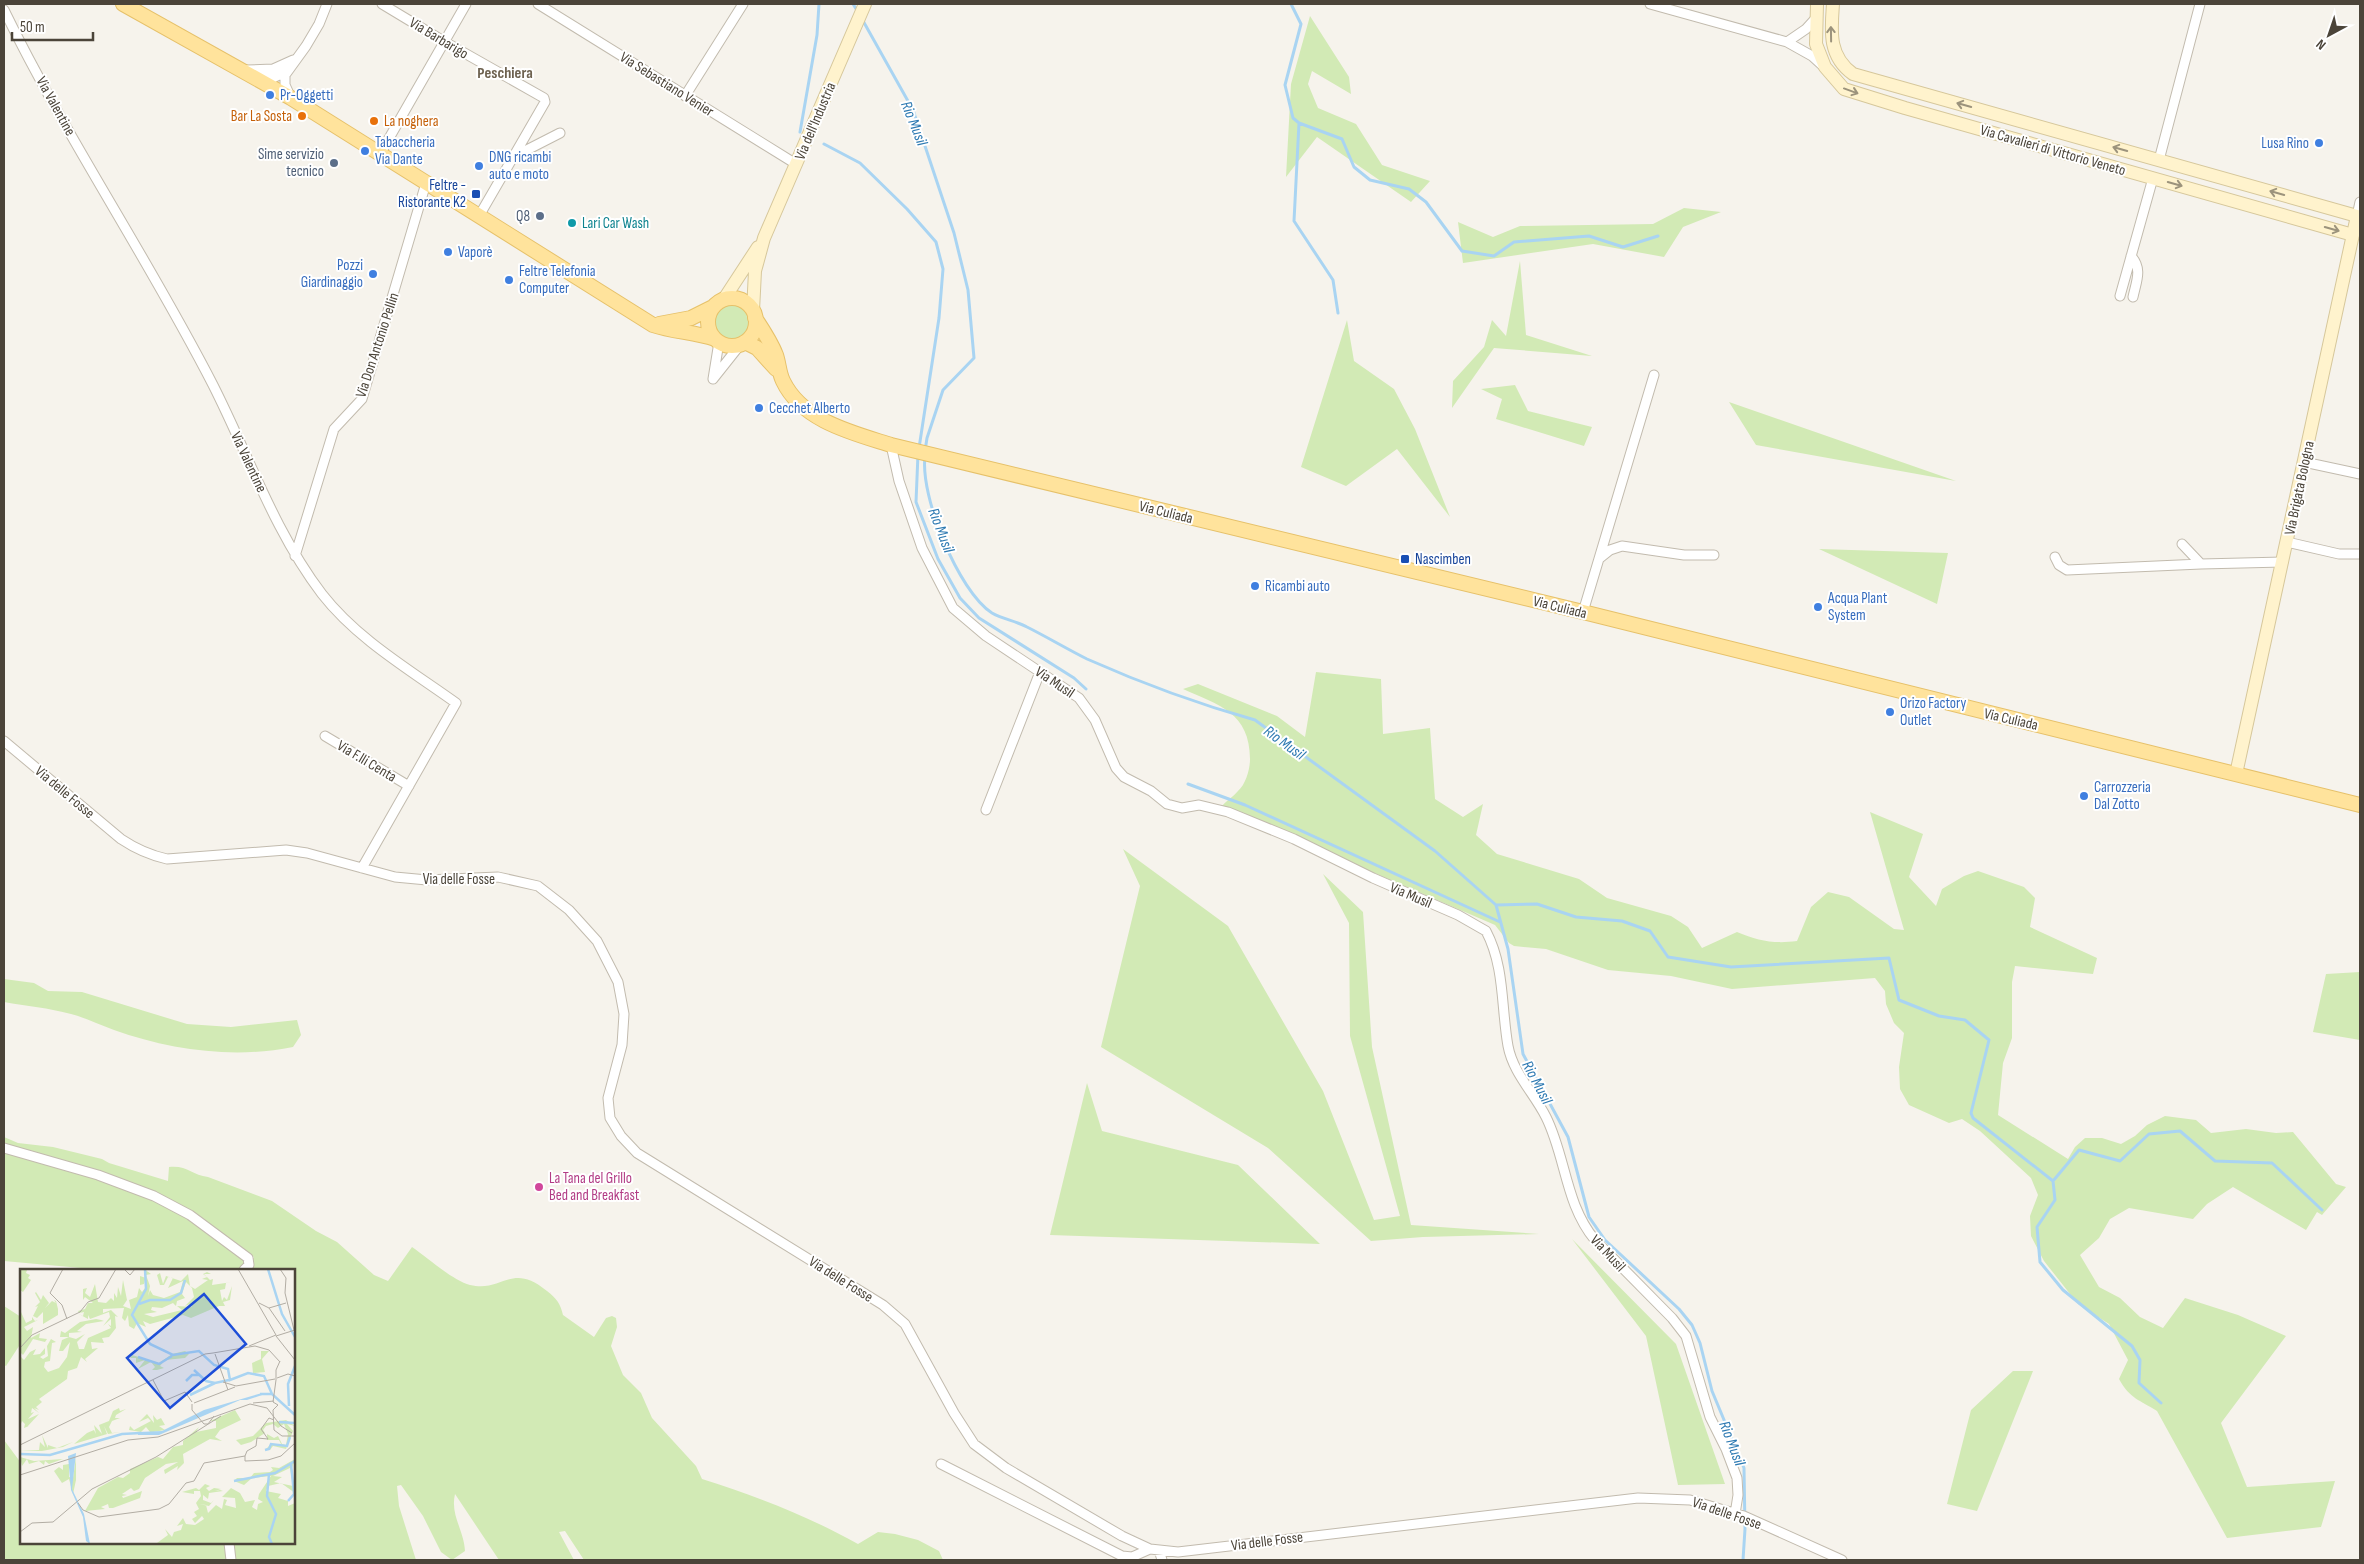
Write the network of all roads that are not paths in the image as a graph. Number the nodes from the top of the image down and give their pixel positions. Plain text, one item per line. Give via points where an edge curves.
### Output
1 (123, 4) edge
2 (327, 4) edge
3 (382, 4) edge
4 (466, 4) edge
5 (538, 4) edge
6 (743, 4) edge
7 (1650, 4) edge
8 (1817, 4) edge
9 (1833, 4) edge
10 (2200, 4) edge
11 (864, 7) edge
12 (4, 10) edge
13 (1816, 18) junction
14 (445, 42) junction
15 (1787, 42) junction
16 (297, 57) junction
17 (1825, 67) junction
18 (240, 70) junction
19 (287, 71) junction
20 (252, 77) junction
21 (685, 96) junction
22 (291, 98) junction
23 (560, 133) dead end
24 (380, 154) junction
25 (515, 156) junction
26 (2159, 160) junction
27 (796, 164) junction
28 (2153, 178) junction
29 (426, 183) junction
30 (2360, 202) edge
31 (479, 216) junction
32 (2357, 216) junction
33 (2353, 235) junction
34 (764, 238) junction
35 (2131, 256) junction
36 (2120, 296) dead end
37 (2133, 297) dead end
38 (718, 303) junction
39 (754, 314) junction
40 (653, 325) junction
41 (717, 341) junction
42 (743, 343) junction
43 (780, 374) junction
44 (1654, 375) dead end
45 (897, 447) junction
46 (2304, 462) junction
47 (2360, 474) edge
48 (2287, 542) junction
49 (2182, 544) dead end
50 (2360, 554) edge
51 (1714, 555) dead end
52 (296, 556) junction
53 (2054, 557) dead end
54 (1599, 558) junction
55 (2283, 562) junction
56 (2201, 564) junction
57 (1583, 612) junction
58 (1040, 672) junction
59 (325, 736) dead end
60 (4, 741) edge
61 (2236, 774) junction
62 (409, 786) junction
63 (2360, 805) edge
64 (986, 810) dead end
65 (362, 868) junction
66 (4, 1148) edge
67 (245, 1269) edge
68 (941, 1464) dead end
69 (1735, 1514) junction
70 (229, 1544) edge
71 (1154, 1549) junction
72 (231, 1560) edge
73 (1162, 1560) edge
74 (1842, 1560) edge

1 - 18 main road
2 - 16 street via 319,24
3 - 14 street, Via Barbarigo
4 - 14 street
5 - 21 street, Via Sebastiano Venier
6 - 21 street
7 - 15 street
8 - 13 street, Via Cavalieri di Vittorio Veneto
26 -> 9 street, Via Cavalieri di Vittorio Veneto via 1853,74 1840,61 1832,46
10 - 26 street
11 - 27 street, Via dell'Industria
12 - 52 street, Via Valentine via 213,386 275,520
13 - 15 street
13 - 17 street, Via Cavalieri di Vittorio Veneto via 1816,44
14 - 24 street
14 - 25 street, Via Barbarigo via 544,98 545,102
15 - 17 street
16 - 18 street via 274,69
16 - 19 street
17 -> 28 street, Via Cavalieri di Vittorio Veneto via 1844,89
18 - 20 main road
19 - 20 street via 268,79
19 - 22 street via 285,85
20 - 22 main road
21 - 27 street, Via Sebastiano Venier
22 - 24 main road
23 - 25 street
24 - 29 main road
25 - 31 street
32 -> 26 street, Via Cavalieri di Vittorio Veneto
27 - 34 street, Via dell'Industria
28 -> 33 street, Via Cavalieri di Vittorio Veneto
28 - 35 street
29 - 31 main road
29 - 52 street, Via Don Antonio Pellin via 362,399 334,430
30 - 32 street, Via Brigata Bologna
31 - 40 main road
32 - 33 street, Via Brigata Bologna
33 - 46 street, Via Brigata Bologna
34 - 38 street, Via dell'Industria
34 - 39 street, Via dell'Industria via 755,271
35 - 36 street
35 - 37 street via 2138,263 2139,270
38 - 39 main road via 731,298 744,301
38 - 40 main road via 691,318
38 - 41 main road via 708,324
39 - 42 main road via 754,331
39 - 43 main road, Via Culiada via 771,345
40 - 41 main road via 698,333
41 - 42 main road via 727,346
41 - 42 street via 713,379
42 - 43 main road, Via Culiada via 766,356
43 - 45 main road, Via Culiada via 796,399 819,417 840,428
44 - 54 street
45 - 57 main road, Via Culiada
45 - 58 street, Via Musil via 900,481 922,548 953,608 986,636
46 - 47 street
46 - 48 street, Via Brigata Bologna
48 - 50 street via 2338,554
48 - 55 street, Via Brigata Bologna
49 - 56 street
51 - 54 street via 1684,555 1622,546
52 - 62 street, Via Valentine via 323,595 347,621 456,703
53 - 56 street via 2067,570
54 - 57 street
55 - 56 street
55 - 61 street, Via Brigata Bologna
57 - 61 main road, Via Culiada
58 - 64 street
58 - 69 street, Via Musil via 1079,698 1095,720 1116,768 1124,777 1151,791 1167,804 1182,808 1199,805 1228,812 1294,839 1486,931 1500,970 1508,1049 1557,1141 1567,1185 1584,1228 1686,1336 1710,1417 1737,1478
59 - 62 street, Via F.lli Centa
60 - 65 street, Via delle Fosse via 121,839 142,852 167,859 286,850
61 - 63 main road, Via Culiada
62 - 65 street, Via Valentine
65 - 71 street, Via delle Fosse via 395,877 427,880 498,877 538,886 569,910 597,941 618,982 624,1014 622,1045 608,1098 610,1118 621,1136 637,1153 883,1305 905,1324 974,1444 1006,1468 1122,1536
66 - 67 street via 98,1175 154,1196 190,1215 248,1258 249,1265
68 - 71 street via 1122,1556 1132,1557
69 - 71 street, Via delle Fosse via 1690,1500 1638,1498 1178,1552
69 - 74 street, Via delle Fosse
70 - 72 street
71 - 73 street

